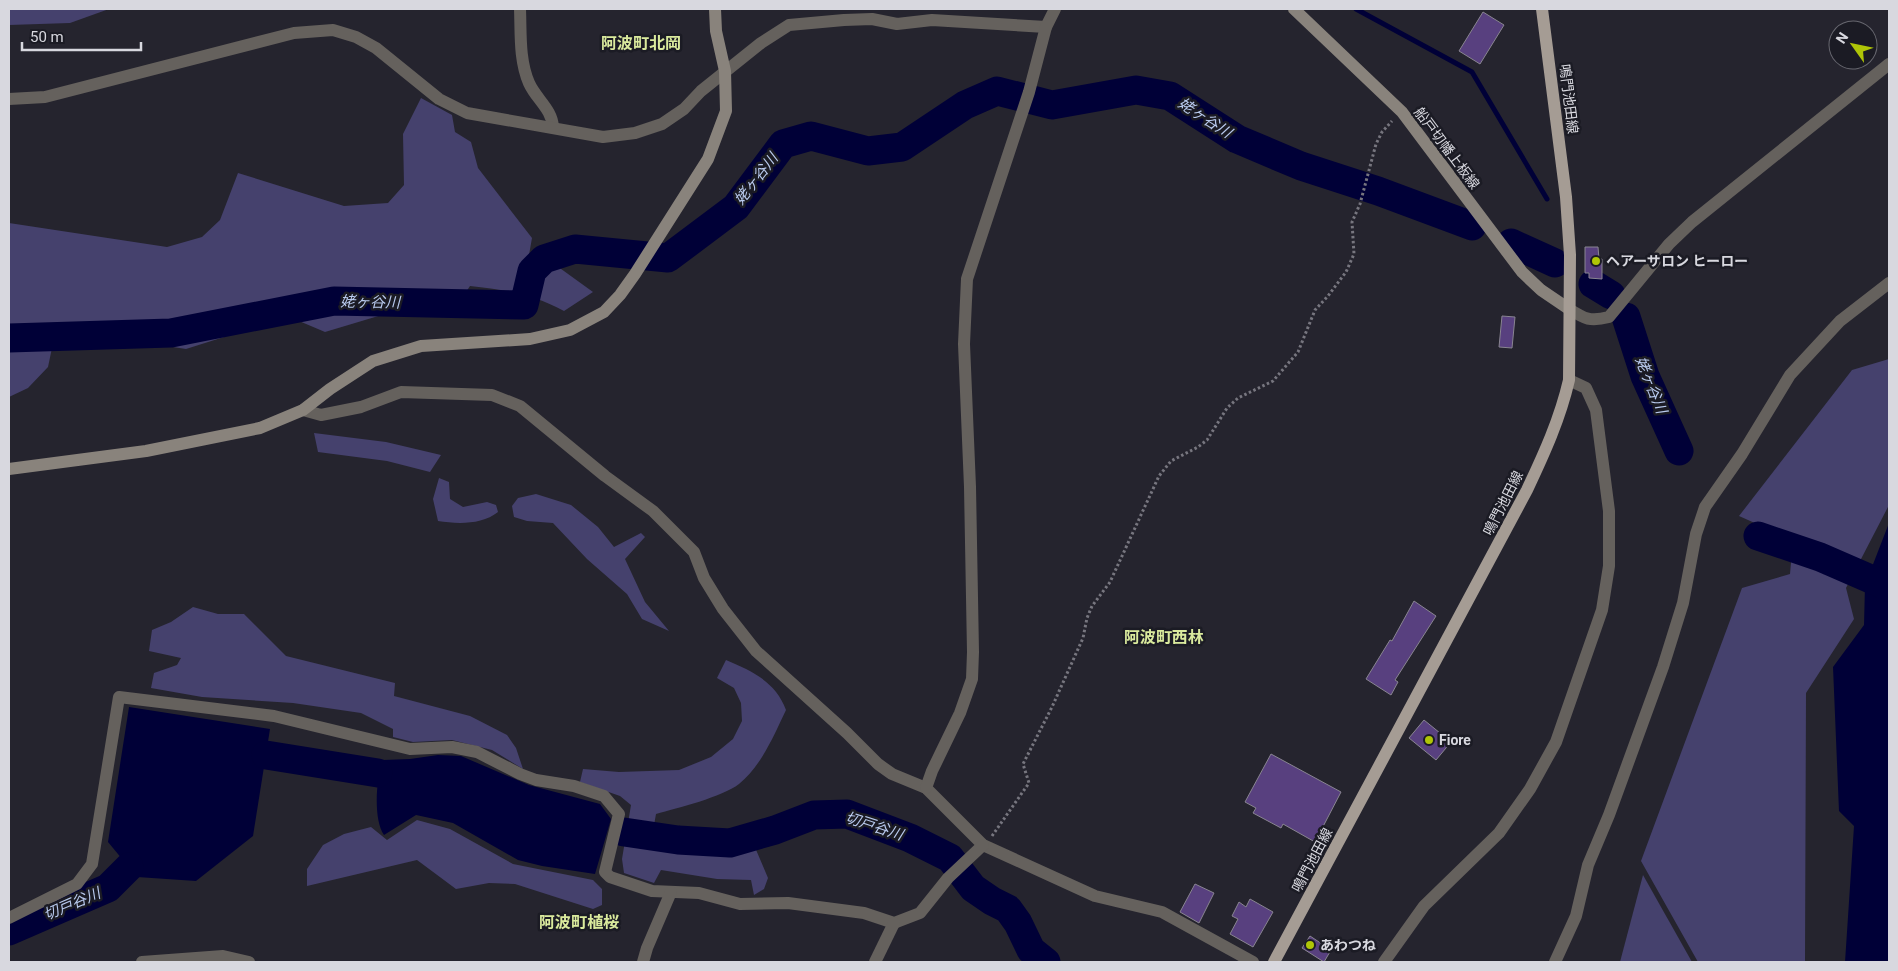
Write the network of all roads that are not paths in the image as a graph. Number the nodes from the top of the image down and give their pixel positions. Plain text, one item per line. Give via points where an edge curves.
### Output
1 (520, 9) edge
2 (715, 9) edge
3 (1055, 9) edge
4 (1294, 9) edge
5 (1542, 9) edge
6 (1046, 27) junction
7 (1889, 64) edge
8 (725, 71) junction
9 (9, 99) edge
10 (554, 127) junction
11 (1889, 283) edge
12 (1569, 309) junction
13 (1569, 380) junction
14 (303, 410) junction
15 (9, 469) edge
16 (926, 788) junction
17 (983, 845) junction
18 (671, 892) junction
19 (9, 918) edge
20 (894, 923) junction
21 (142, 962) edge
22 (249, 962) edge
23 (643, 962) edge
24 (875, 962) edge
25 (1253, 962) edge
26 (1274, 962) edge
27 (1384, 962) edge
28 (1555, 962) edge

1 - 10 street via 523,65 530,85 552,118
2 - 8 street via 716,31
3 - 6 street
4 - 12 street, 船戸切幡上板線 via 1402,112 1522,272
5 - 12 main road, 鳴門池田線 via 1566,197
6 - 8 street via 932,20 897,24 872,19 789,25
6 - 16 street via 1025,105 966,279 964,344 970,487 972,679
7 - 12 street via 1692,222 1669,244 1609,317 1583,318
8 - 10 street via 662,124 635,133 603,137
8 - 14 street via 726,111 708,159 635,274 604,312 570,330 530,339 421,346 373,361
9 - 10 street via 45,97 294,33 333,30 376,48 439,98 467,112
11 - 28 street via 1840,321 1790,375 1706,507 1696,534 1683,603 1663,667 1588,865 1576,916
12 - 13 main road, 鳴門池田線
13 - 26 main road, 鳴門池田線 via 1555,426 1527,490
13 - 27 street via 1586,388 1596,410 1609,511 1608,566 1602,610 1556,742 1530,789 1499,833 1424,906
14 - 15 street via 260,428 146,451
14 - 16 street via 321,415 361,407 401,392 492,395 520,406 653,511 694,552 704,578 723,609 756,651 878,764 892,774
16 - 17 street
17 - 20 street via 920,913
17 - 25 street via 1095,896 1162,912
18 - 19 street via 652,891 604,872 619,814 604,796 574,786 536,780 477,752 452,747 410,748 274,716 119,696 92,864 77,884
18 - 20 street via 700,893 740,904 788,903 864,913
18 - 23 street
20 - 24 street
21 - 22 street via 223,956

